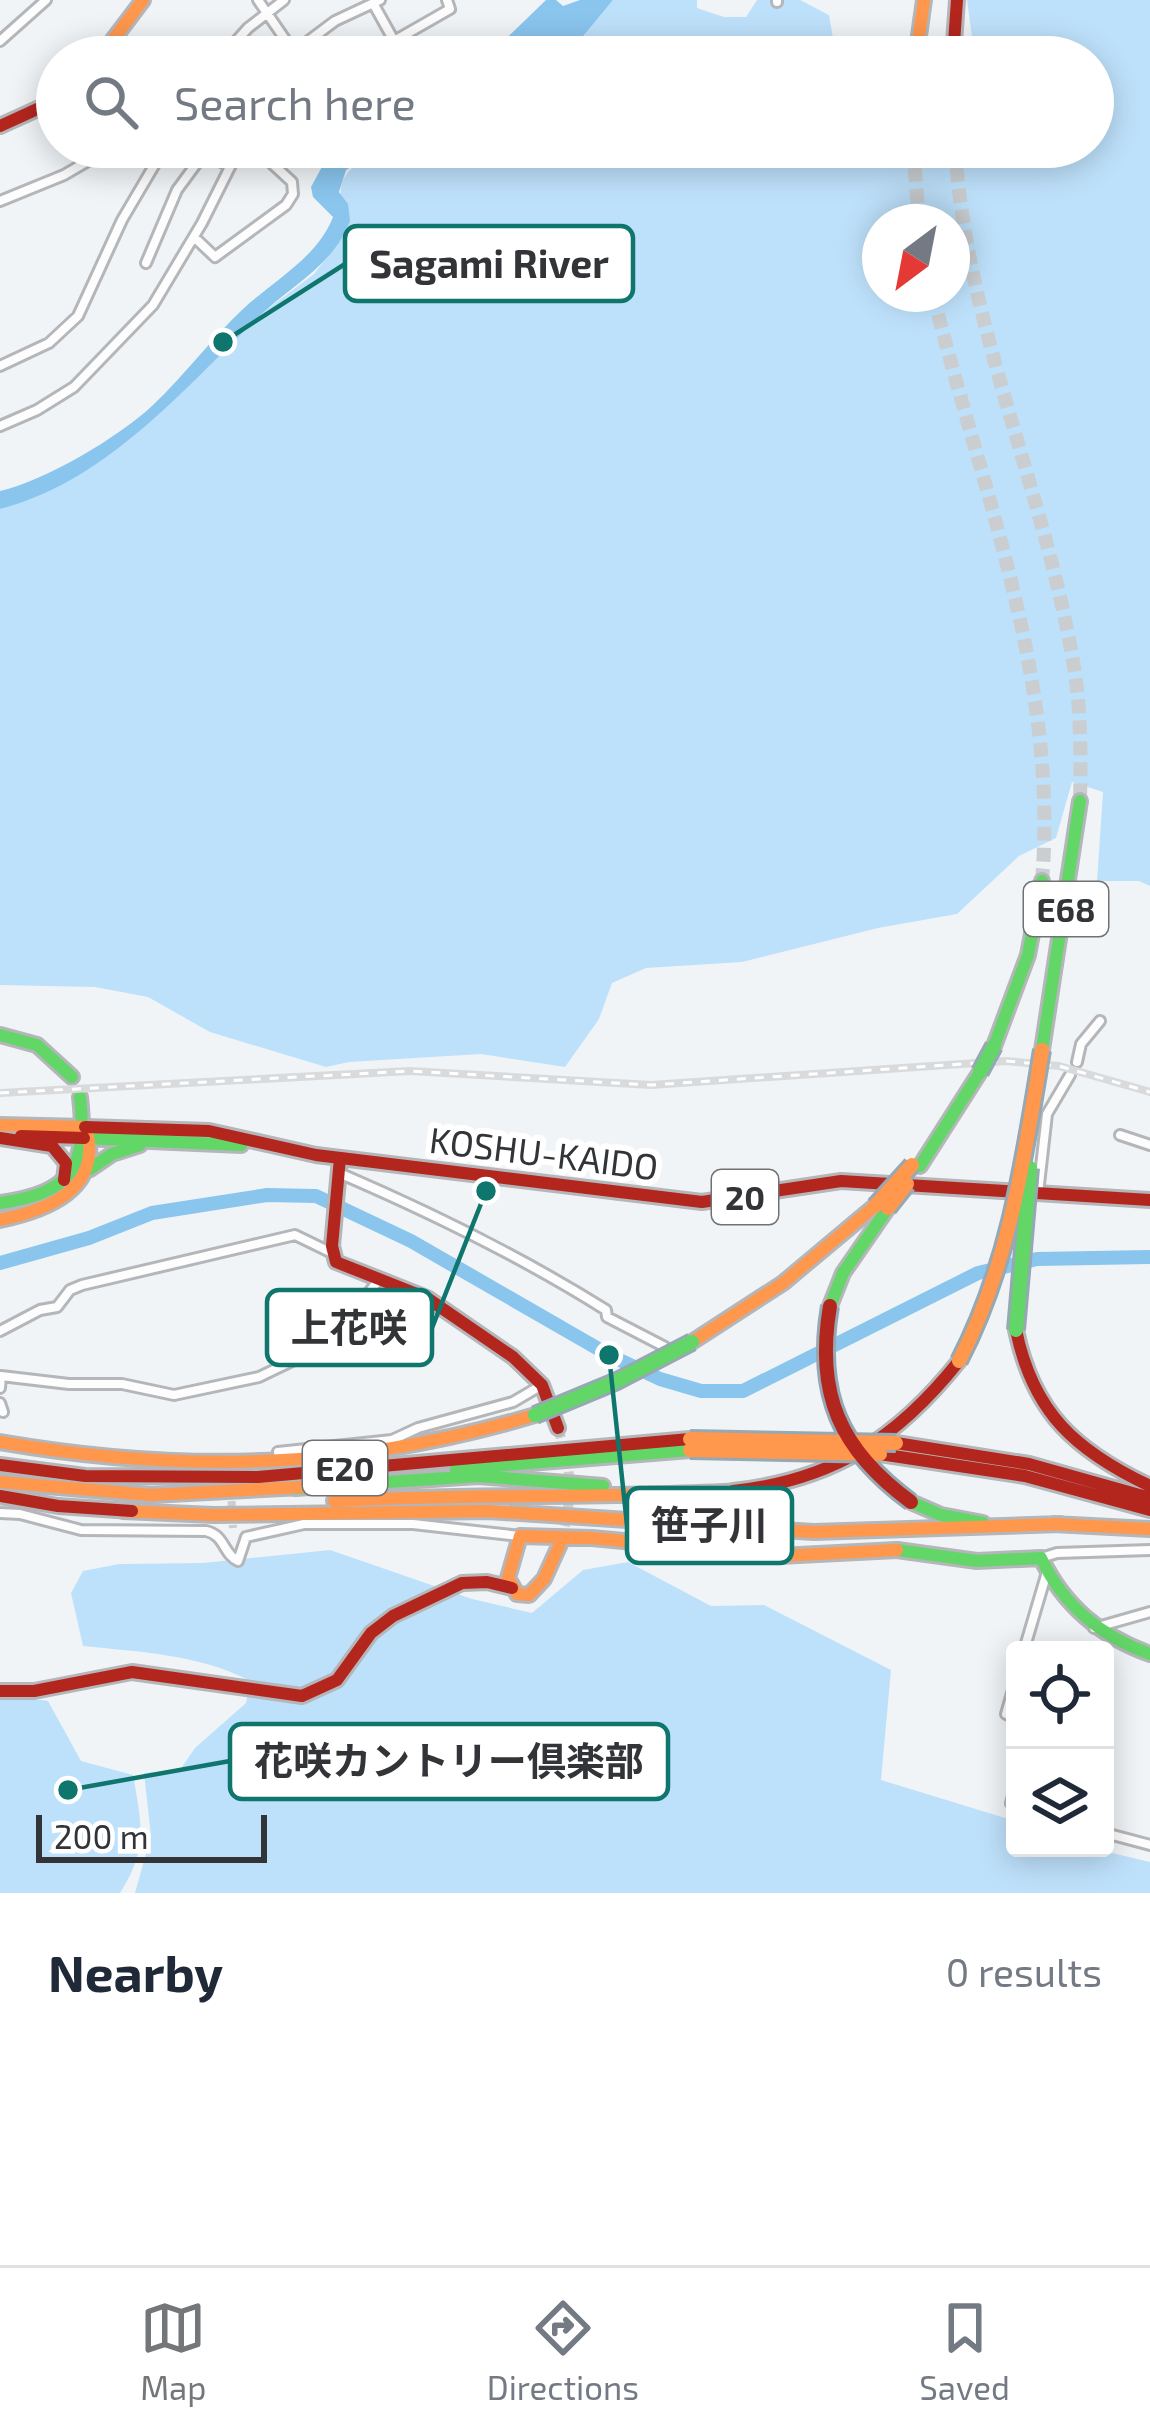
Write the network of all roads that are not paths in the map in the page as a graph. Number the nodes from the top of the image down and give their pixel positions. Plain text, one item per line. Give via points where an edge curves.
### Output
1 (46, 0) edge
2 (258, 0) edge
3 (284, 0) edge
4 (447, 0) edge
5 (924, 0) edge
6 (957, 0) edge
7 (140, 1) edge
8 (376, 2) edge
9 (267, 11) junction
10 (115, 36) edge
11 (243, 36) edge
12 (280, 36) edge
13 (315, 36) edge
14 (392, 36) edge
15 (401, 36) edge
16 (919, 36) edge
17 (954, 36) edge
18 (0, 41) edge
19 (36, 109) edge
20 (0, 125) edge
21 (76, 168) edge
22 (153, 168) edge
23 (193, 168) edge
24 (229, 168) edge
25 (277, 168) edge
26 (0, 201) edge
27 (194, 237) junction
28 (146, 263) dead end
29 (0, 367) edge
30 (0, 426) edge
31 (1080, 801) tunnel mouth
32 (1042, 881) tunnel mouth
33 (1100, 1021) dead end
34 (0, 1035) edge
35 (1043, 1050) junction
36 (1077, 1062) dead end
37 (1070, 1075) dead end
38 (72, 1077) dead end
39 (0, 1125) edge
40 (133, 1128) junction
41 (86, 1134) junction
42 (1120, 1135) dead end
43 (0, 1137) edge
44 (193, 1142) junction
45 (1150, 1145) edge
46 (288, 1150) junction
47 (339, 1165) junction
48 (86, 1172) junction
49 (62, 1185) junction
50 (1037, 1195) junction
51 (1150, 1200) edge
52 (0, 1203) edge
53 (881, 1207) junction
54 (0, 1220) edge
55 (332, 1250) junction
56 (380, 1278) junction
57 (0, 1331) edge
58 (665, 1347) dead end
59 (542, 1385) junction
60 (0, 1388) edge
61 (558, 1428) tunnel mouth
62 (0, 1432) edge
63 (0, 1442) edge
64 (690, 1444) junction
65 (278, 1452) dead end
66 (0, 1461) edge
67 (180, 1464) junction
68 (0, 1482) edge
69 (1150, 1486) edge
70 (295, 1488) junction
71 (742, 1491) junction
72 (0, 1496) edge
73 (1150, 1498) edge
74 (123, 1510) junction
75 (1150, 1510) edge
76 (0, 1513) edge
77 (1061, 1524) junction
78 (1150, 1529) edge
79 (520, 1536) junction
80 (560, 1544) tunnel mouth
81 (1150, 1550) edge
82 (1044, 1565) junction
83 (512, 1588) junction
84 (1150, 1612) edge
85 (1094, 1628) junction
86 (1026, 1641) edge
87 (1150, 1654) edge
88 (0, 1691) edge
89 (1114, 1835) edge
90 (1150, 1845) edge

1 - 18 street
2 - 9 street
3 - 9 street
4 - 15 street via 450,9
5 - 16 main road
6 - 17 main road
7 - 10 main road
8 - 13 street
8 - 14 street
9 - 11 street
9 - 12 street
19 - 20 main road
21 - 26 street
22 - 29 street via 68,330
23 - 28 street
24 - 27 street
25 - 27 street via 292,182 286,205 215,257
27 - 30 street via 153,305 84,376
31 - 35 main road, E68
32 - 53 main road, E68, bridge via 1028,955 994,1046 968,1094
33 - 36 street
34 - 38 main road via 37,1045
35 - 69 main road, bridge via 1017,1284 1016,1330 1028,1380 1053,1421 1093,1457
35 - 71 main road, bridge via 1004,1255 959,1361 927,1402 869,1448 799,1480
37 - 50 street via 1048,1114
39 - 41 main road, KOSHU-KAIDO
40 - 41 main road, KOSHU-KAIDO / 20
40 - 41 main road via 104,1118 83,1098
40 - 46 main road, KOSHU-KAIDO / 20 via 209,1131
41 - 43 main road, KOSHU-KAIDO
41 - 44 main road, KOSHU-KAIDO / 20
41 - 48 main road via 93,1150
41 - 49 main road
42 - 45 street
43 - 49 main road via 52,1146 66,1162
44 - 46 main road, KOSHU-KAIDO / 20
44 - 48 main road via 128,1147
46 - 47 main road, KOSHU-KAIDO / 20
47 - 50 main road, KOSHU-KAIDO / 20 via 702,1202 826,1182
47 - 55 main road
47 - 58 street via 556,1279
48 - 54 main road via 56,1202
49 - 52 main road via 44,1197
50 - 51 main road, KOSHU-KAIDO / 20
53 - 67 main road, bridge via 692,1342 535,1415 427,1444
53 - 77 main road, bridge via 830,1306 822,1361 835,1416 863,1463 911,1502 971,1522
55 - 56 main road via 341,1266
55 - 57 street via 295,1235 240,1246 82,1285 57,1307
56 - 59 main road via 450,1311
56 - 60 street via 317,1348 259,1377 174,1395 1,1376
59 - 61 main road
59 - 65 street via 392,1440
62 - 67 main road
63 - 67 main road
64 - 66 main road, E20 via 168,1480 96,1478
64 - 70 main road, E20
64 - 73 main road, E20, bridge via 896,1443 1029,1465
64 - 75 main road, E20, bridge via 880,1454 1025,1476
68 - 70 main road, E20 via 134,1495
70 - 71 main road via 497,1476
71 - 74 main road
72 - 74 main road
74 - 77 main road via 504,1511 834,1533
76 - 79 street via 81,1529 206,1531 238,1561 246,1537 304,1524 413,1524
77 - 78 main road
79 - 82 main road via 778,1556 904,1550
79 - 83 main road via 509,1566
80 - 83 main road via 536,1591
81 - 82 street via 1057,1553
82 - 85 main road
82 - 86 street
83 - 88 main road via 462,1582 393,1616 337,1680 302,1696 132,1672 49,1691
84 - 85 street
85 - 87 main road
89 - 90 street

